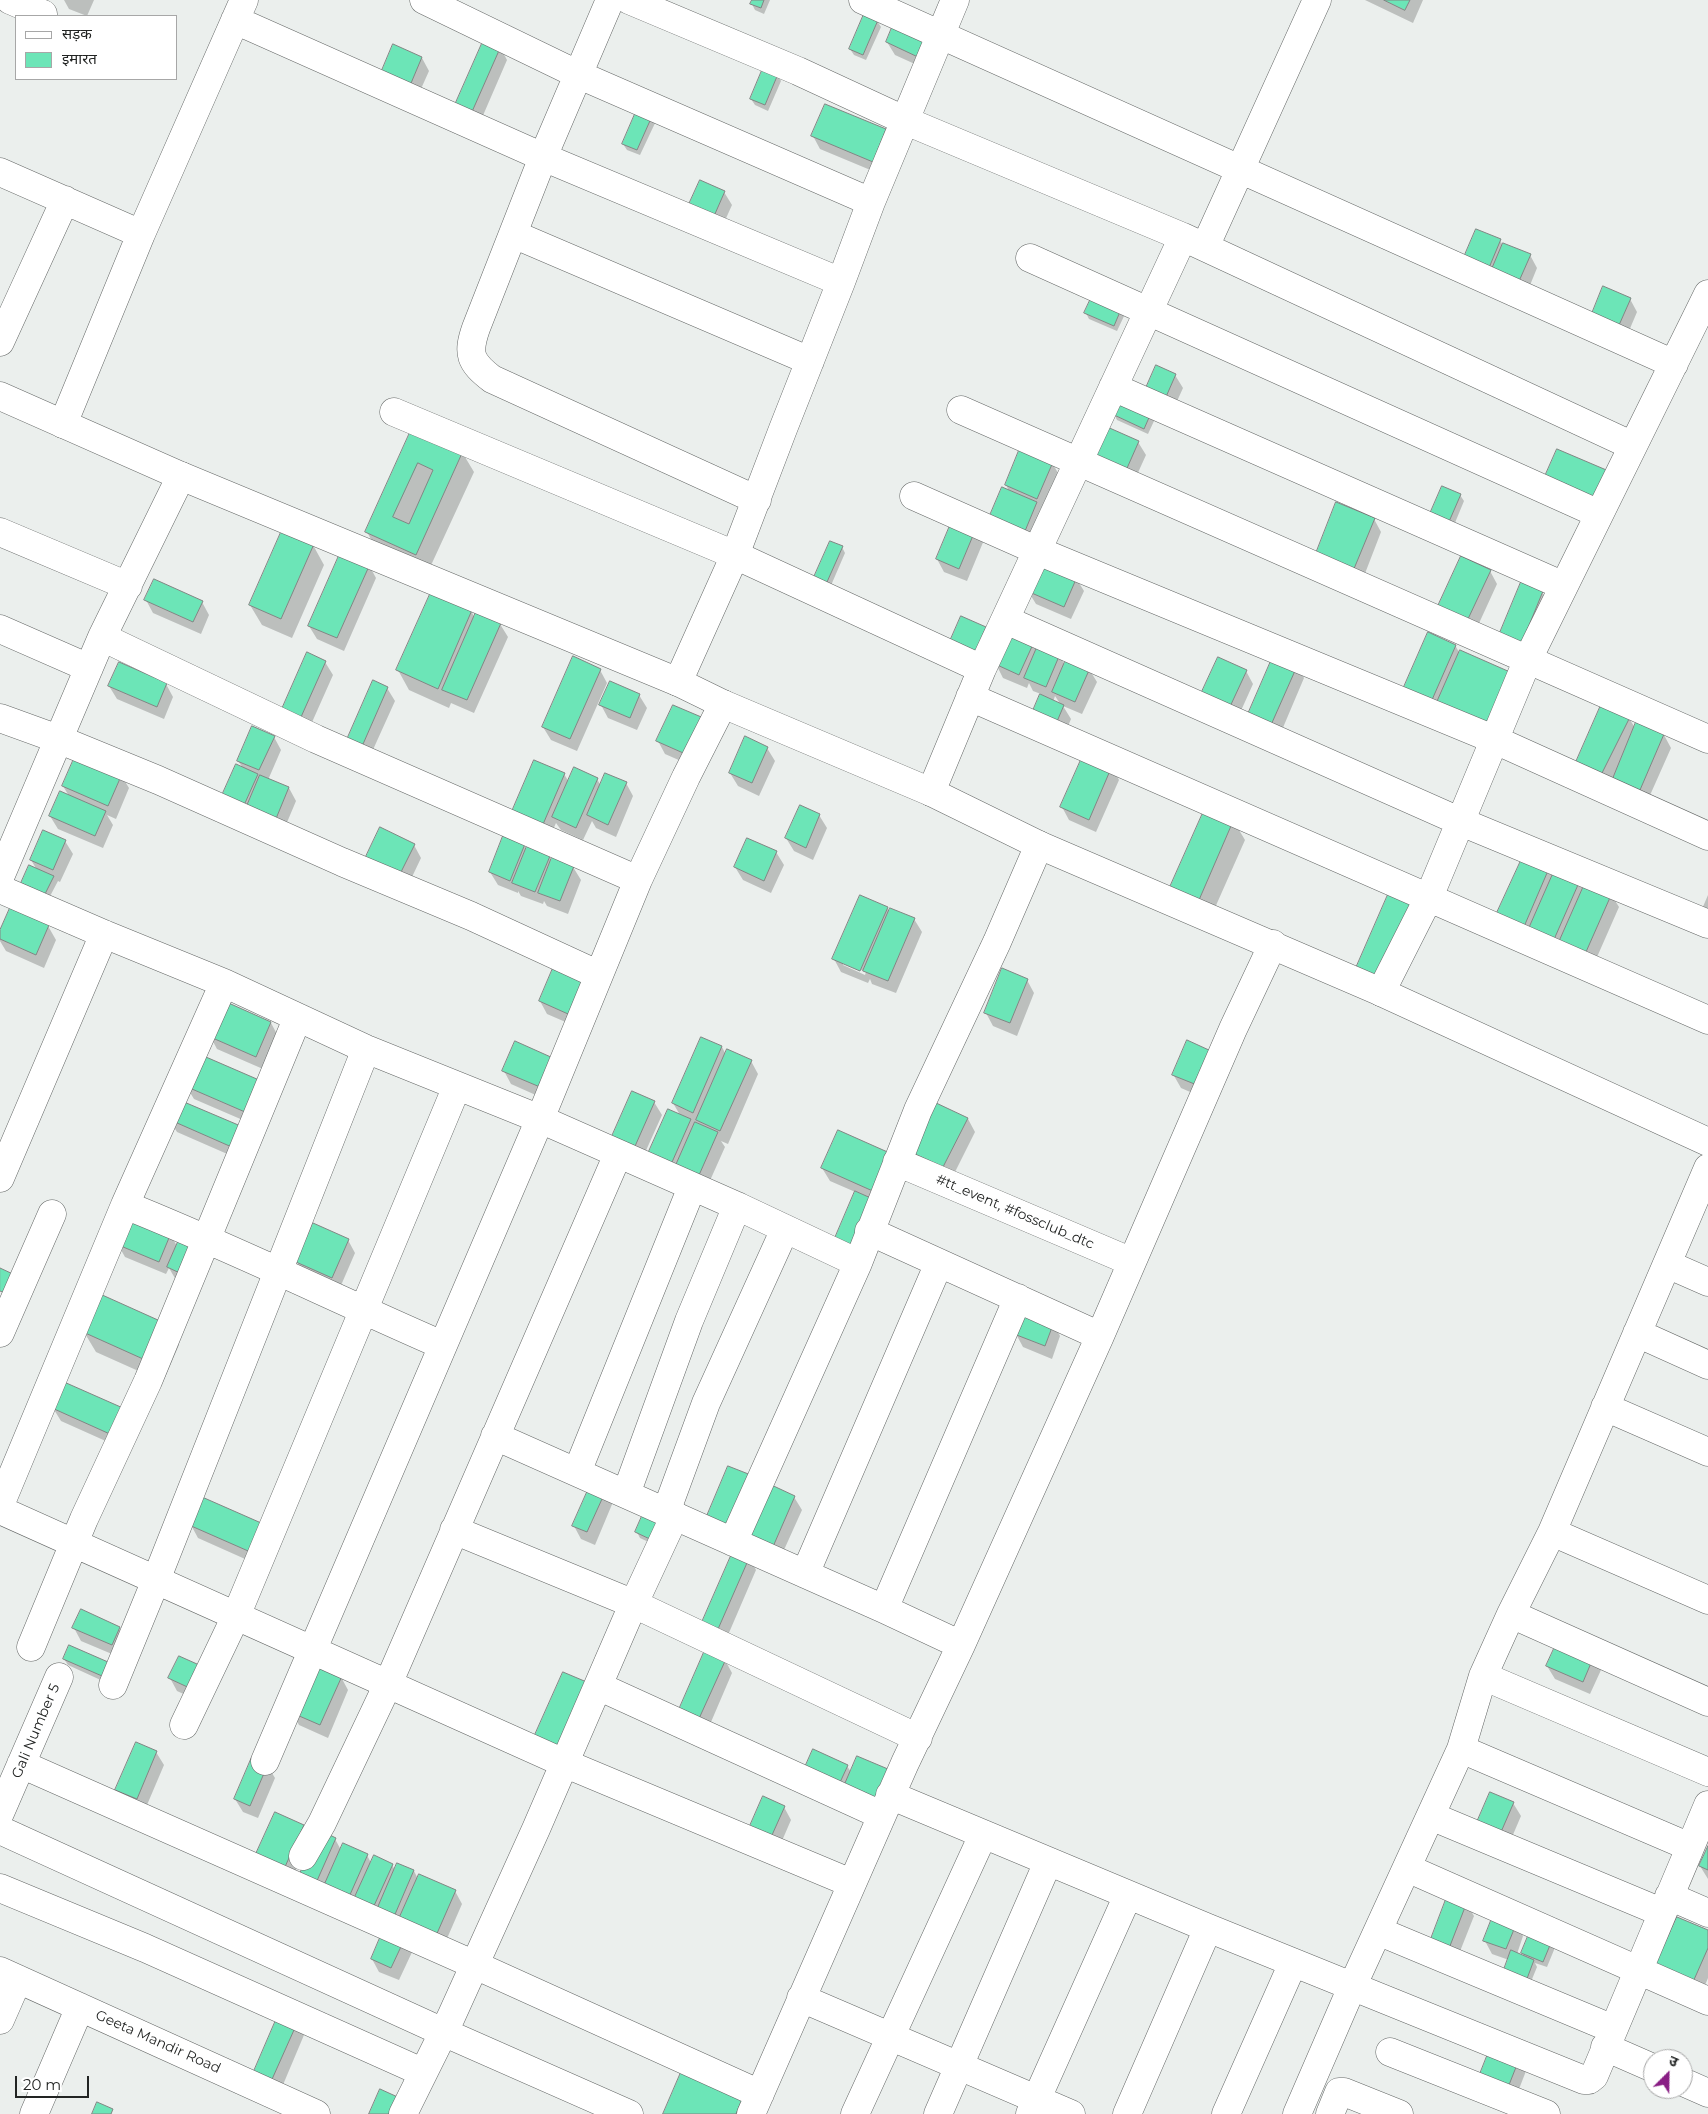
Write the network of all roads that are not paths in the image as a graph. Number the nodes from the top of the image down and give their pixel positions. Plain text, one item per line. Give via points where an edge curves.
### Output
1 (10, 0) edge
2 (424, 0) edge
3 (610, 0) edge
4 (629, 0) edge
5 (863, 0) edge
6 (955, 0) edge
7 (1317, 0) edge
8 (240, 6) edge
9 (43, 14) dead end
10 (940, 34) junction
11 (577, 74) junction
12 (906, 121) junction
13 (543, 157) junction
14 (1241, 169) junction
15 (0, 172) edge
16 (64, 200) junction
17 (871, 202) junction
18 (142, 234) junction
19 (513, 234) junction
20 (1194, 242) junction
21 (1030, 258) dead end
22 (841, 282) junction
23 (1708, 294) edge
24 (1148, 312) junction
25 (0, 342) edge
26 (810, 361) junction
27 (1674, 364) junction
28 (1113, 387) junction
29 (0, 396) edge
30 (961, 410) dead end
31 (394, 412) dead end
32 (63, 424) junction
33 (1633, 446) junction
34 (1077, 462) junction
35 (181, 476) junction
36 (914, 496) dead end
37 (757, 500) junction
38 (1600, 514) junction
39 (0, 532) edge
40 (1038, 551) junction
41 (736, 555) junction
42 (128, 586) junction
43 (1564, 586) junction
44 (1006, 620) junction
45 (0, 629) edge
46 (102, 637) junction
47 (1528, 659) junction
48 (89, 668) junction
49 (982, 669) junction
50 (678, 682) junction
51 (970, 697) junction
52 (723, 704) junction
53 (0, 718) edge
54 (58, 739) junction
55 (1494, 739) junction
56 (1708, 739) edge
57 (931, 792) junction
58 (1459, 821) junction
59 (1708, 836) edge
60 (1039, 845) junction
61 (0, 877) edge
62 (638, 880) junction
63 (0, 888) edge
64 (1429, 897) junction
65 (1708, 924) edge
66 (104, 934) junction
67 (1273, 944) junction
68 (599, 976) junction
69 (224, 983) junction
70 (1381, 992) junction
71 (297, 1019) junction
72 (1708, 1020) edge
73 (366, 1049) junction
74 (457, 1086) junction
75 (540, 1118) junction
76 (1708, 1142) edge
77 (618, 1154) junction
78 (897, 1162) junction
79 (1708, 1168) edge
80 (0, 1178) edge
81 (692, 1187) junction
82 (125, 1205) junction
83 (737, 1206) junction
84 (52, 1214) dead end
85 (785, 1229) junction
86 (869, 1231) junction
87 (207, 1237) junction
88 (1132, 1262) junction
89 (858, 1263) junction
90 (939, 1263) junction
91 (1667, 1264) junction
92 (278, 1271) junction
93 (1708, 1282) edge
94 (1018, 1298) junction
95 (364, 1311) junction
96 (0, 1333) edge
97 (1637, 1333) junction
98 (1100, 1336) junction
99 (442, 1345) junction
100 (1708, 1365) edge
101 (1605, 1407) junction
102 (495, 1436) junction
103 (1708, 1452) edge
104 (577, 1472) junction
105 (626, 1494) junction
106 (0, 1505) edge
107 (0, 1510) edge
108 (671, 1514) junction
109 (454, 1530) junction
110 (1552, 1532) junction
111 (733, 1542) junction
112 (74, 1543) junction
113 (805, 1574) junction
114 (156, 1580) junction
115 (1708, 1600) edge
116 (634, 1604) junction
117 (884, 1608) junction
118 (1511, 1614) junction
119 (236, 1616) junction
120 (961, 1645) junction
121 (30, 1647) dead end
122 (311, 1650) junction
123 (1483, 1676) junction
124 (59, 1677) dead end
125 (388, 1684) junction
126 (113, 1685) dead end
127 (598, 1686) junction
128 (1708, 1702) edge
129 (184, 1725) dead end
130 (918, 1738) junction
131 (1461, 1749) junction
132 (265, 1761) dead end
133 (564, 1763) junction
134 (21, 1764) junction
135 (1708, 1772) edge
136 (886, 1805) junction
137 (0, 1813) edge
138 (1431, 1816) junction
139 (1701, 1828) edge
140 (0, 1830) edge
141 (983, 1835) junction
142 (303, 1856) dead end
143 (1048, 1862) junction
144 (1407, 1868) junction
145 (851, 1883) junction
146 (0, 1888) edge
147 (1128, 1895) junction
148 (1665, 1904) junction
149 (1708, 1913) edge
150 (1208, 1928) junction
151 (1378, 1931) junction
152 (1293, 1963) junction
153 (475, 1965) junction
154 (1637, 1970) junction
155 (9, 1975) edge
156 (1352, 1987) junction
157 (801, 1998) junction
158 (1708, 2002) edge
159 (80, 2007) junction
160 (0, 2020) edge
161 (443, 2032) junction
162 (889, 2035) junction
163 (1609, 2038) junction
164 (1390, 2052) dead end
165 (1643, 2061) edge
166 (960, 2065) junction
167 (422, 2072) junction
168 (1693, 2086) edge
169 (1708, 2093) edge
170 (755, 2104) edge
171 (1034, 2106) edge
172 (34, 2114) edge
173 (316, 2114) edge
174 (403, 2114) edge
175 (629, 2114) edge
176 (854, 2114) edge
177 (938, 2114) edge
178 (1071, 2114) edge
179 (1127, 2114) edge
180 (1226, 2114) edge
181 (1297, 2114) edge
182 (1330, 2114) edge
183 (1399, 2114) edge
184 (1546, 2114) edge

1 - 9 street
2 - 11 street
3 - 11 street
4 - 12 street via 798,71
5 - 10 street
6 - 10 street
7 - 14 street
8 - 13 street
8 - 18 street
10 - 12 street
10 - 14 street
11 - 13 street
11 - 17 street
12 - 17 street
12 - 20 street
13 - 19 street
13 - 22 street
14 - 20 street
14 - 27 street
15 - 16 street
16 - 18 street
16 - 25 street
17 - 22 street
18 - 32 street
19 - 26 street
19 - 37 street via 471,343 470,353 478,368 492,379
20 - 24 street
20 - 33 street
21 - 24 street
22 - 26 street
23 - 27 street
24 - 28 street
24 - 38 street
26 - 37 street
27 - 33 street
28 - 34 street
28 - 43 street
29 - 32 street
30 - 34 street
31 - 41 street
32 - 35 street
33 - 38 street
34 - 40 street
34 - 47 street
35 - 42 street
35 - 50 street
36 - 40 street
37 - 41 street
38 - 43 street
39 - 42 street
40 - 44 street
40 - 55 street
41 - 49 street
41 - 50 street
42 - 46 street
43 - 47 street
44 - 49 street
44 - 58 street
45 - 48 street
46 - 48 street
46 - 62 street via 316,739
47 - 55 street
47 - 56 street
48 - 54 street
49 - 51 street
50 - 52 street
51 - 57 street
51 - 64 street
52 - 57 street
52 - 62 street
53 - 54 street
54 - 61 street
54 - 68 street via 471,916
55 - 58 street
55 - 59 street
57 - 60 street
58 - 64 street
58 - 65 street
60 - 67 street
60 - 78 street
62 - 68 street
63 - 66 street
64 - 70 street
64 - 72 street
66 - 69 street
66 - 80 street
67 - 70 street
67 - 88 street
68 - 75 street
69 - 71 street
69 - 82 street
70 - 76 street
71 - 73 street
71 - 87 street
73 - 74 street
73 - 92 street
74 - 75 street
74 - 95 street
75 - 77 street
75 - 99 street
77 - 81 street
77 - 102 street
78 - 86 street
78 - 88 street, #tt_event, #fossclub_dtc
79 - 91 street
81 - 83 street
81 - 104 street
82 - 87 street
82 - 106 street
83 - 85 street
83 - 105 street via 689,1320
84 - 96 street
85 - 89 street
85 - 108 street via 706,1403
86 - 89 street
86 - 90 street
87 - 92 street
87 - 112 street via 148,1381
88 - 98 street
89 - 111 street
90 - 94 street
90 - 113 street
91 - 93 street
91 - 97 street
92 - 95 street
92 - 114 street
94 - 98 street
94 - 117 street
95 - 99 street
95 - 119 street
97 - 100 street
97 - 101 street
98 - 120 street
99 - 122 street
101 - 103 street
101 - 110 street
102 - 104 street
102 - 109 street
104 - 105 street
105 - 108 street
107 - 112 street
108 - 111 street
108 - 116 street
109 - 116 street
109 - 125 street
110 - 115 street
110 - 118 street
111 - 113 street
112 - 114 street
112 - 121 street
113 - 117 street
114 - 119 street
114 - 126 street
116 - 127 street
116 - 130 street
117 - 120 street
118 - 123 street
118 - 128 street
119 - 122 street
119 - 129 street
120 - 130 street
122 - 125 street
122 - 132 street
123 - 131 street
123 - 135 street
124 - 134 street, Gali Number 5
125 - 133 street
125 - 142 street
127 - 133 street
127 - 136 street
130 - 136 street
131 - 138 street
131 - 139 street
133 - 145 street
133 - 153 street
134 - 137 street, Gali Number 5
134 - 153 street
136 - 141 street
136 - 145 street
138 - 144 street
138 - 148 street
139 - 148 street
140 - 161 street
141 - 143 street
141 - 162 street
143 - 147 street
143 - 166 street
144 - 151 street
144 - 154 street
145 - 157 street
146 - 167 street via 145,1948
147 - 150 street
147 - 171 street
148 - 149 street
148 - 154 street
150 - 152 street
150 - 179 street
151 - 156 street
151 - 163 street
152 - 156 street
152 - 180 street
153 - 161 street
153 - 170 street
154 - 158 street
154 - 163 street
155 - 159 street, Geeta Mandir Road
155 - 160 street
156 - 163 street via 1584,2080 1594,2076
156 - 181 street
157 - 162 street
157 - 170 street
159 - 172 street
159 - 173 street, Geeta Mandir Road
161 - 167 street
161 - 175 street
162 - 166 street
162 - 176 street
163 - 165 street
164 - 184 street
166 - 171 street
166 - 177 street
167 - 174 street
168 - 169 street
171 - 178 street
182 - 183 street via 1339,2092 1344,2092

